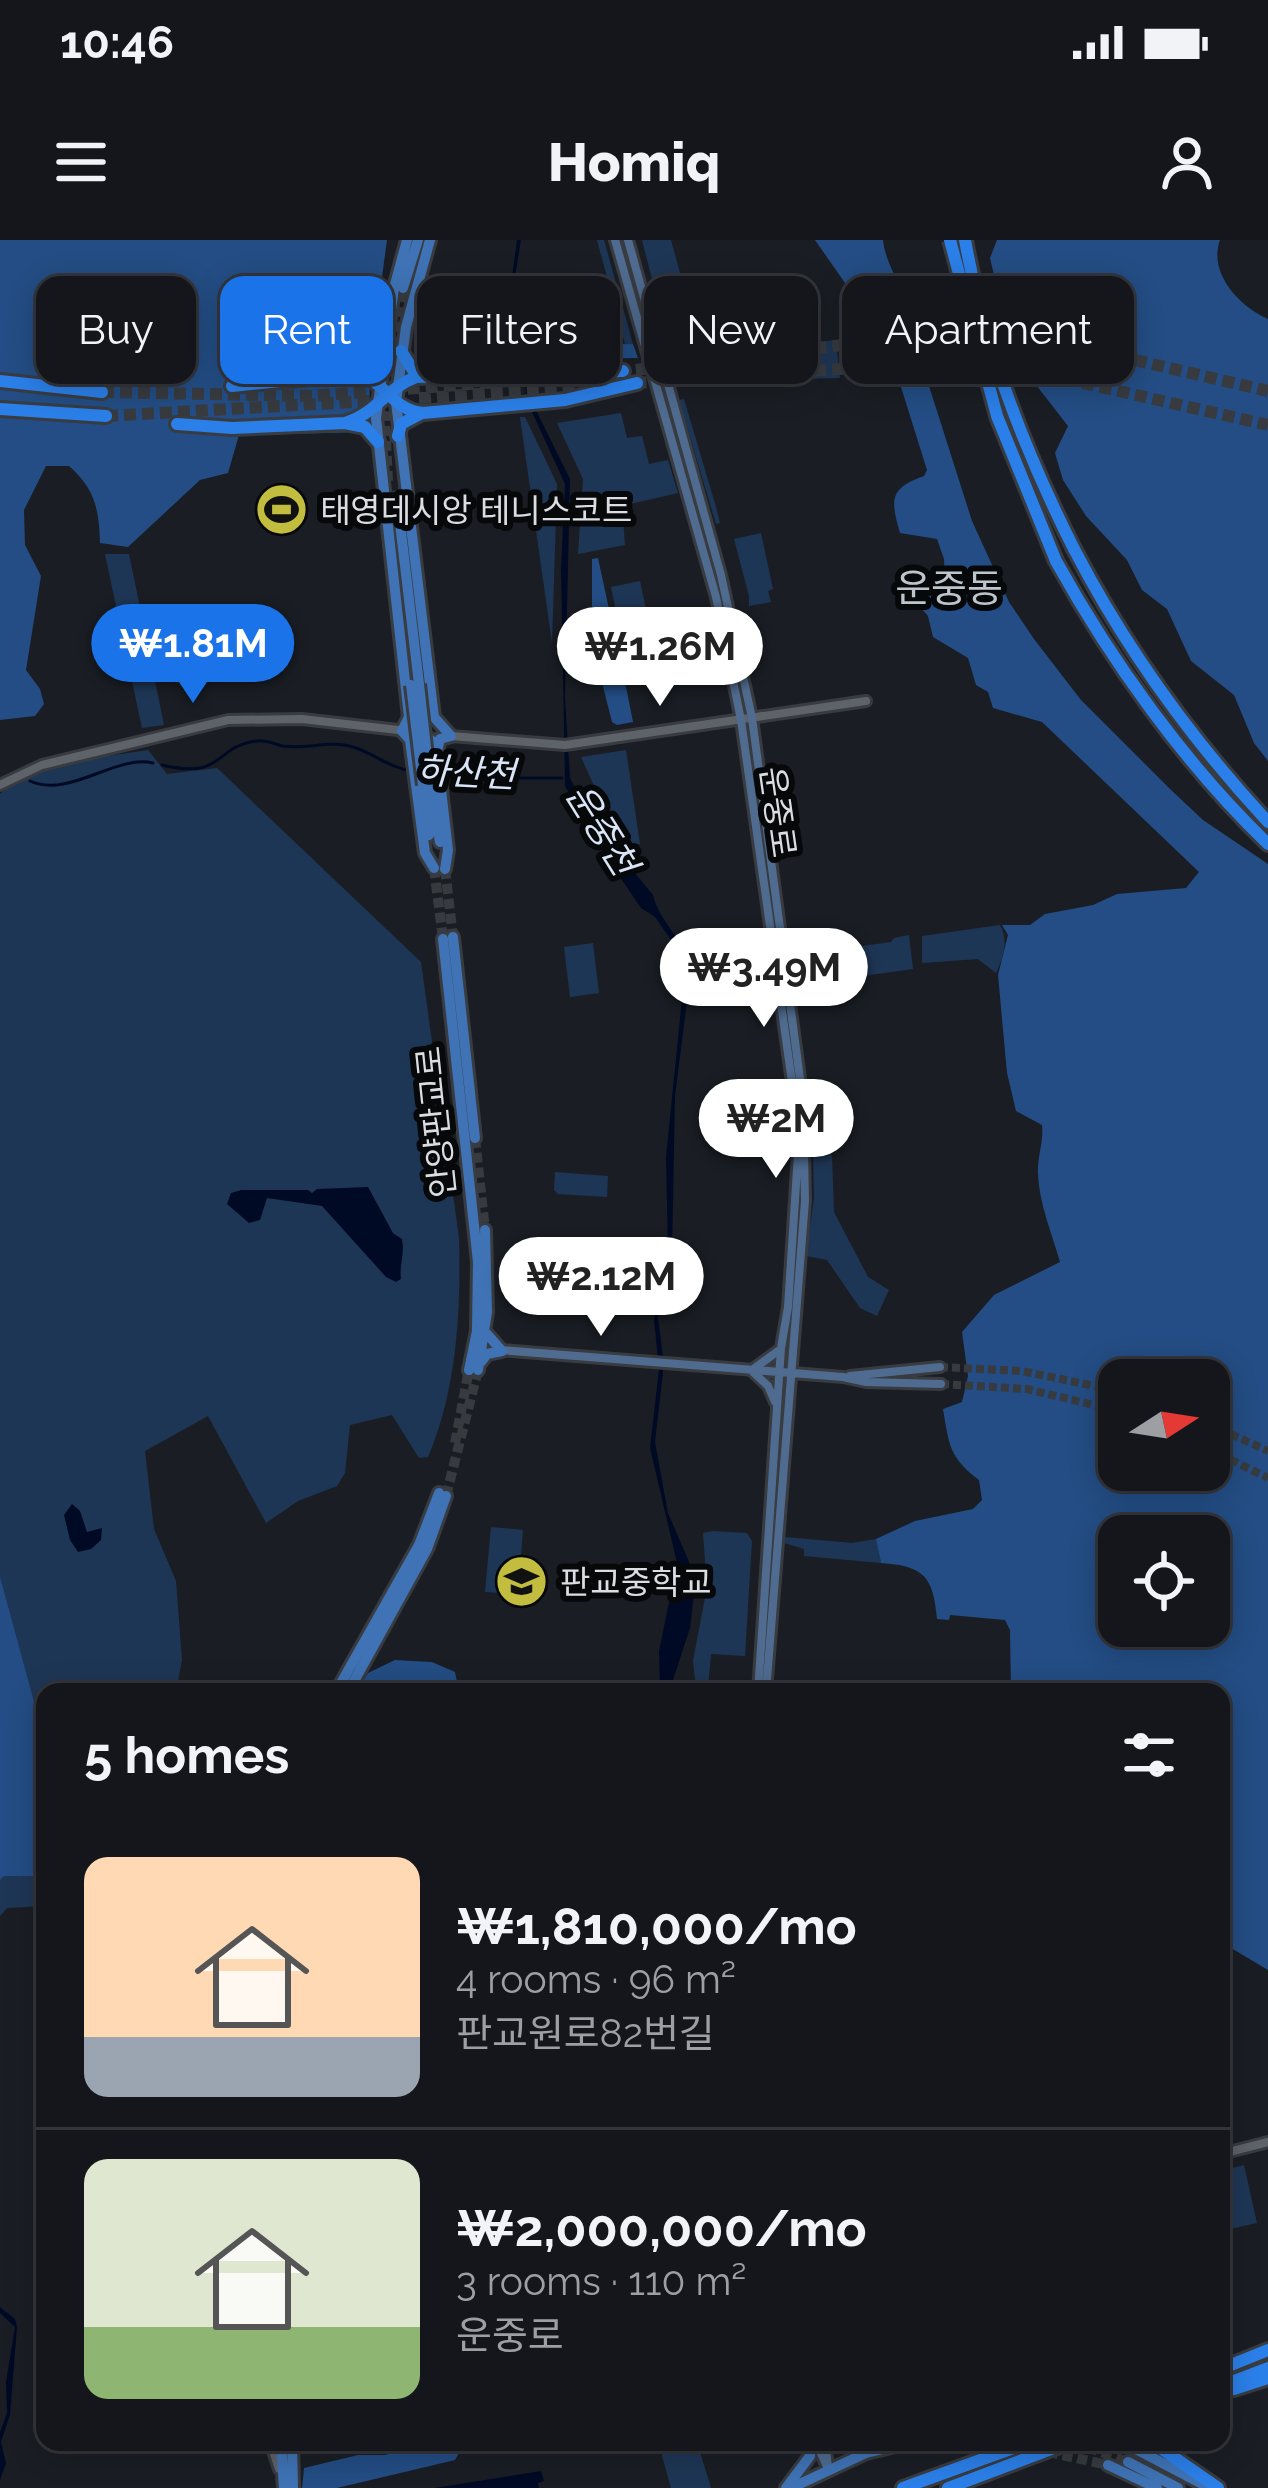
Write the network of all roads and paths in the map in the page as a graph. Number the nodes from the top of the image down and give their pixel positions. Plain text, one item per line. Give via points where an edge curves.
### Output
1 (407, 240) edge
2 (424, 240) edge
3 (615, 240) edge
4 (628, 240) edge
5 (950, 240) edge
6 (965, 240) edge
7 (405, 290) junction
8 (393, 322) edge
9 (401, 351) junction
10 (620, 371) edge
11 (623, 371) tunnel mouth
12 (417, 372) edge
13 (417, 380) tunnel mouth
14 (0, 381) edge
15 (637, 382) dead end
16 (251, 384) edge
17 (377, 384) tunnel mouth
18 (388, 384) tunnel mouth
19 (232, 386) dead end
20 (389, 391) junction
21 (102, 392) tunnel mouth
22 (376, 408) junction
23 (0, 410) edge
24 (423, 413) junction
25 (106, 416) tunnel mouth
26 (345, 423) junction
27 (177, 424) dead end
28 (398, 436) junction
29 (378, 442) junction
30 (393, 496) junction
31 (392, 572) junction
32 (414, 574) junction
33 (406, 616) junction
34 (866, 701) dead end
35 (409, 717) junction
36 (434, 717) junction
37 (746, 719) junction
38 (402, 731) junction
39 (424, 733) junction
40 (451, 736) junction
41 (412, 754) junction
42 (437, 754) junction
43 (0, 784) edge
44 (427, 785) junction
45 (1268, 822) edge
46 (1268, 844) edge
47 (439, 868) tunnel mouth
48 (475, 1138) tunnel mouth
49 (485, 1230) tunnel mouth
50 (486, 1332) junction
51 (478, 1348) junction
52 (781, 1348) junction
53 (793, 1349) junction
54 (502, 1351) junction
55 (940, 1367) tunnel mouth
56 (751, 1370) junction
57 (779, 1373) junction
58 (790, 1374) junction
59 (821, 1376) junction
60 (843, 1377) junction
61 (941, 1384) tunnel mouth
62 (788, 1405) junction
63 (777, 1406) junction
64 (341, 1683) edge
65 (353, 1683) edge
66 (762, 1683) edge
67 (763, 1683) edge
68 (1268, 2142) edge
69 (1230, 2152) edge
70 (1268, 2353) edge
71 (1230, 2368) edge
72 (1268, 2368) edge
73 (1268, 2378) edge
74 (1230, 2385) edge
75 (1230, 2387) edge
76 (274, 2451) edge
77 (283, 2451) edge
78 (294, 2451) edge
79 (814, 2451) edge
80 (822, 2451) edge
81 (858, 2451) edge
82 (874, 2451) edge
83 (992, 2451) edge
84 (1005, 2451) edge
85 (1046, 2451) edge
86 (1140, 2451) tunnel mouth
87 (1165, 2451) edge
88 (866, 2453) junction
89 (1128, 2462) tunnel mouth
90 (1108, 2465) tunnel mouth
91 (824, 2471) junction
92 (918, 2482) junction
93 (289, 2484) edge
94 (788, 2488) edge
95 (902, 2488) edge
96 (948, 2488) edge
97 (1157, 2488) edge
98 (1178, 2488) edge
99 (1209, 2488) edge
100 (1218, 2488) edge

1 - 7 main road
2 - 7 main road
3 - 37 main road, 운중로
4 - 37 main road, 운중로 via 721,575
5 - 46 highway, bridge via 997,416 1056,561 1163,722
6 - 45 highway, bridge via 1007,388 1074,549 1143,662
7 - 8 main road
7 - 9 main road
9 - 12 highway
9 - 20 main road
10 - 11 highway
13 - 20 highway
14 - 21 highway
15 - 24 highway via 565,400
16 - 19 highway
17 - 20 highway
18 - 20 main road
20 - 22 highway
20 - 24 highway via 408,411
20 - 28 main road
22 - 26 highway
22 - 29 main road
23 - 25 highway
24 - 28 highway via 406,419
26 - 27 highway
26 - 29 highway via 365,427
28 - 30 main road
29 - 30 main road
30 - 31 main road
30 - 32 main road
30 - 33 main road
31 - 33 main road
31 - 35 main road
32 - 33 main road
32 - 36 main road
33 - 44 main road, bridge
34 - 37 street
35 - 38 main road
35 - 39 main road
36 - 39 main road
36 - 40 main road
37 - 40 street via 543,745
37 - 52 main road, 운중로 via 797,1133
37 - 53 main road, 운중로 via 803,1101
38 - 39 street
38 - 41 main road
38 - 43 street via 227,720 42,765
39 - 40 street
39 - 41 main road
39 - 42 main road
40 - 42 main road via 440,739
41 - 44 main road, bridge
42 - 44 main road
44 - 47 main road
48 - 51 main road, 안양판교로 via 448,938 477,1246
49 - 50 main road, 안양판교로
50 - 51 main road, 안양판교로
50 - 54 main road
51 - 54 main road
51 - 54 main road, 안양판교로 via 476,1368
52 - 56 main road
52 - 57 main road, 운중로
53 - 58 main road, 운중로
53 - 59 main road
54 - 56 main road
55 - 60 main road
56 - 57 main road
56 - 63 main road
57 - 58 main road
57 - 63 main road, 운중로
58 - 59 main road
58 - 62 main road, 운중로
59 - 60 main road
59 - 62 main road via 798,1385
60 - 61 main road
62 - 67 main road, 운중로
63 - 66 main road, 운중로
64 - 65 main road via 442,1495 428,1549
68 - 69 street
70 - 71 highway
72 - 74 highway
73 - 75 highway
76 - 93 street
77 - 93 main road
78 - 93 main road
79 - 94 main road
80 - 91 main road
81 - 88 main road
82 - 88 main road
83 - 92 highway
84 - 92 highway
85 - 96 highway
86 - 99 main road
87 - 100 highway
88 - 91 main road
89 - 98 main road
90 - 97 main road
91 - 94 main road
92 - 95 highway

